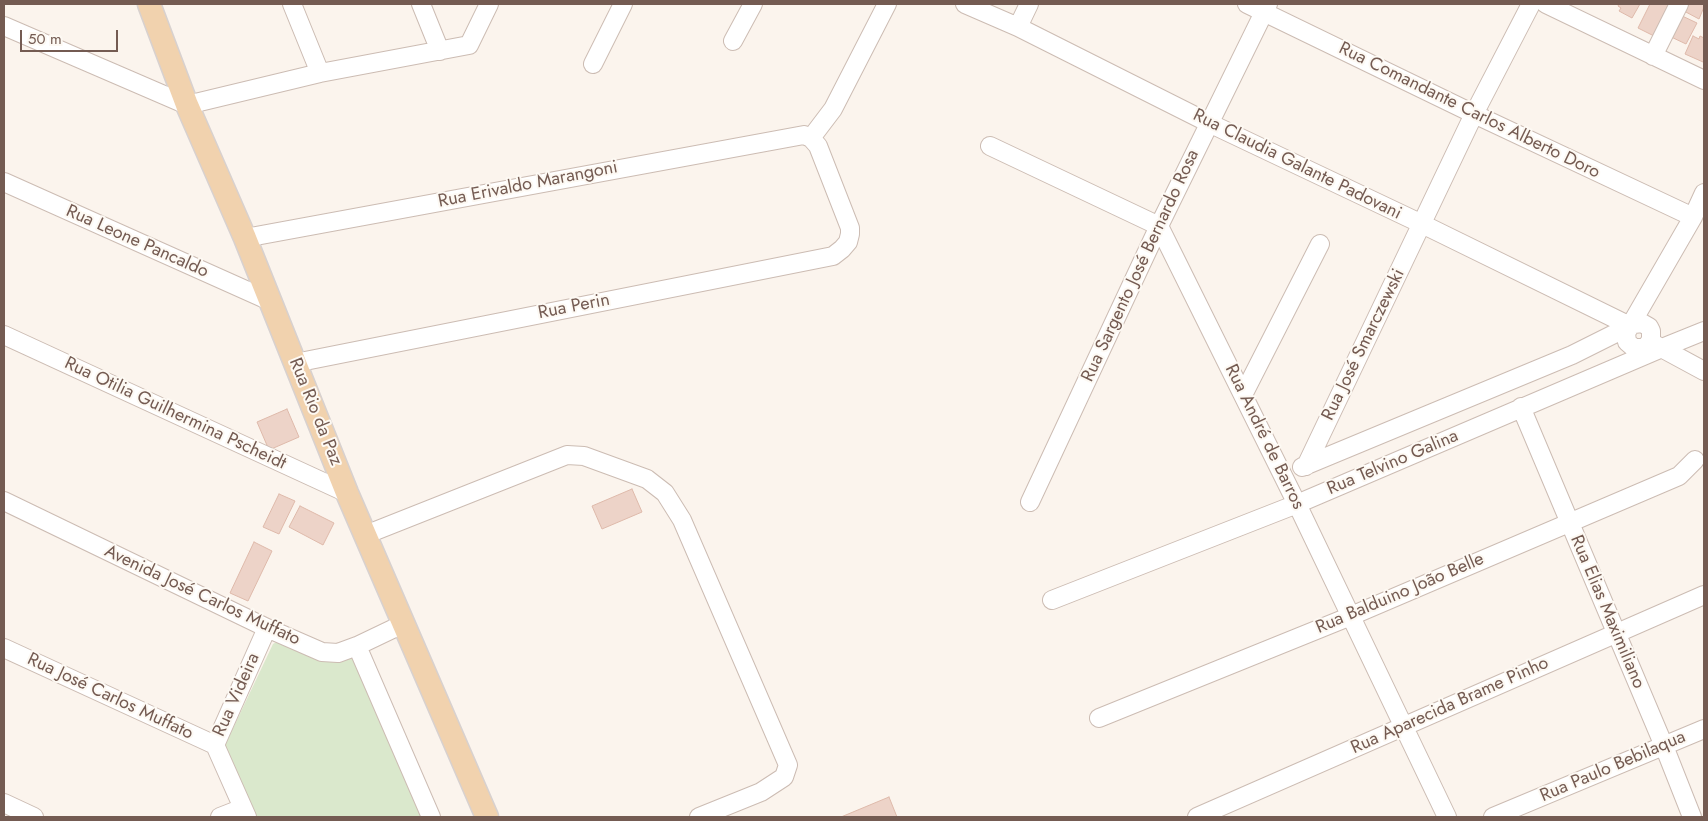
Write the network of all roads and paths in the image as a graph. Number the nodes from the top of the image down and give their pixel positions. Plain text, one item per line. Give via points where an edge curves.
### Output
1 (150, 4) edge
2 (292, 4) edge
3 (420, 4) edge
4 (489, 4) edge
5 (622, 4) edge
6 (753, 4) edge
7 (887, 4) edge
8 (965, 4) edge
9 (1029, 4) edge
10 (1247, 4) edge
11 (1531, 4) edge
12 (1546, 4) edge
13 (1675, 4) edge
14 (1679, 4) edge
15 (1266, 8) edge
16 (990, 9) edge
17 (4, 26) edge
18 (1018, 28) junction
19 (733, 41) dead end
20 (440, 51) junction
21 (1651, 55) junction
22 (593, 64) dead end
23 (320, 73) junction
24 (1704, 80) edge
25 (187, 105) junction
26 (1474, 114) junction
27 (1209, 123) junction
28 (811, 138) junction
29 (990, 146) dead end
30 (4, 182) edge
31 (1704, 193) edge
32 (1693, 217) junction
33 (1422, 224) junction
34 (1159, 226) junction
35 (244, 238) junction
36 (1320, 244) dead end
37 (270, 301) junction
38 (1630, 326) junction
39 (1704, 332) edge
40 (4, 335) edge
41 (1656, 345) junction
42 (1635, 353) junction
43 (1572, 355) junction
44 (295, 363) junction
45 (1704, 371) edge
46 (1581, 383) junction
47 (1243, 395) junction
48 (1521, 407) junction
49 (1695, 460) dead end
50 (1306, 466) junction
51 (1282, 476) junction
52 (347, 493) junction
53 (4, 501) edge
54 (1030, 502) dead end
55 (1297, 504) junction
56 (1570, 522) junction
57 (365, 535) junction
58 (1704, 595) edge
59 (1052, 600) dead end
60 (1351, 616) junction
61 (403, 624) junction
62 (267, 628) junction
63 (1616, 634) junction
64 (358, 646) junction
65 (4, 648) edge
66 (1099, 718) dead end
67 (1404, 726) junction
68 (1704, 729) edge
69 (215, 745) junction
70 (1664, 746) junction
71 (4, 803) edge
72 (245, 813) edge
73 (34, 817) edge
74 (220, 817) edge
75 (431, 817) edge
76 (487, 817) edge
77 (699, 817) edge
78 (1197, 817) edge
79 (1447, 817) edge
80 (1493, 817) edge
81 (1692, 817) edge

1 - 25 main road, Rua Rio da Paz
2 - 23 street
3 - 20 street
4 - 20 street via 469,46
5 - 22 street
6 - 19 street
7 - 28 street via 833,109
8 - 16 street, Rua Claudia Galante Padovani
9 - 18 street
10 - 15 street, Rua Comandante Carlos Alberto Doro
11 - 26 street, Rua José Smarczewski
12 - 21 street
13 - 21 street
14 - 21 street
15 - 26 street, Rua Comandante Carlos Alberto Doro
15 - 27 street, Rua Sargento José Bernardo Rosa
16 - 18 street, Rua Claudia Galante Padovani
17 - 25 street
18 - 27 street, Rua Claudia Galante Padovani
20 - 23 street
21 - 24 street
23 - 25 street
25 - 35 main road, Rua Rio da Paz
26 - 32 street, Rua Comandante Carlos Alberto Doro
26 - 33 street, Rua José Smarczewski
27 - 33 street, Rua Claudia Galante Padovani
27 - 34 street, Rua Sargento José Bernardo Rosa
28 - 35 street, Rua Erivaldo Marangoni via 797,135
28 - 44 street, Rua Perin via 818,146 850,228 848,242 833,256
29 - 34 street
30 - 37 street, Rua Leone Pancaldo
31 - 32 street
32 - 38 street
33 - 38 street, Rua Claudia Galante Padovani
33 - 50 street, Rua José Smarczewski
34 - 47 street, Rua André de Barros
34 - 54 street, Rua Sargento José Bernardo Rosa
35 - 37 main road, Rua Rio da Paz
36 - 47 street
37 - 44 main road, Rua Rio da Paz
38 - 41 street, Rua Claudia Galante Padovani via 1638,322 1646,325 1652,331
38 - 42 street via 1626,338
38 - 43 street, Rua Telvino Galina
39 - 41 street, Rua Telvino Galina
40 - 52 street, Rua Otilia Guilhermina Pscheidt
41 - 42 street, Rua Telvino Galina
41 - 45 street
42 - 46 street, Rua Telvino Galina
43 - 46 street via 1580,364
43 - 50 street, Rua Telvino Galina
44 - 52 main road, Rua Rio da Paz
46 - 48 street, Rua Telvino Galina
47 - 51 street, Rua André de Barros
48 - 55 street, Rua Telvino Galina
48 - 56 street, Rua Elias Maximiliano
49 - 56 street, Rua Balduino João Belle via 1679,476
50 - 51 street, Rua Telvino Galina
51 - 55 street, Rua André de Barros
52 - 57 main road, Rua Rio da Paz
53 - 62 street, Avenida José Carlos Muffato
55 - 59 street, Rua Telvino Galina
55 - 60 street, Rua André de Barros
56 - 60 street, Rua Balduino João Belle
56 - 63 street, Rua Elias Maximiliano
57 - 61 main road, Rua Rio da Paz
57 - 77 street via 566,456 584,456 647,479 665,494 682,520 788,765 784,777 761,792
58 - 63 street, Rua Aparecida Brame Pinho
60 - 66 street, Rua Balduino João Belle
60 - 67 street, Rua André de Barros
61 - 64 street, Avenida José Carlos Muffato
61 - 76 main road, Rua Rio da Paz
62 - 64 street, Avenida José Carlos Muffato via 322,652 338,653
62 - 69 street, Rua Videira
63 - 67 street, Rua Aparecida Brame Pinho
63 - 70 street, Rua Elias Maximiliano
64 - 75 street
65 - 69 street, Rua José Carlos Muffato
67 - 78 street, Rua Aparecida Brame Pinho
67 - 79 street, Rua André de Barros
68 - 70 street, Rua Paulo Bebilaqua
69 - 72 street, Rua Videira
70 - 80 street, Rua Paulo Bebilaqua
70 - 81 street, Rua Elias Maximiliano
71 - 73 street
72 - 74 street

